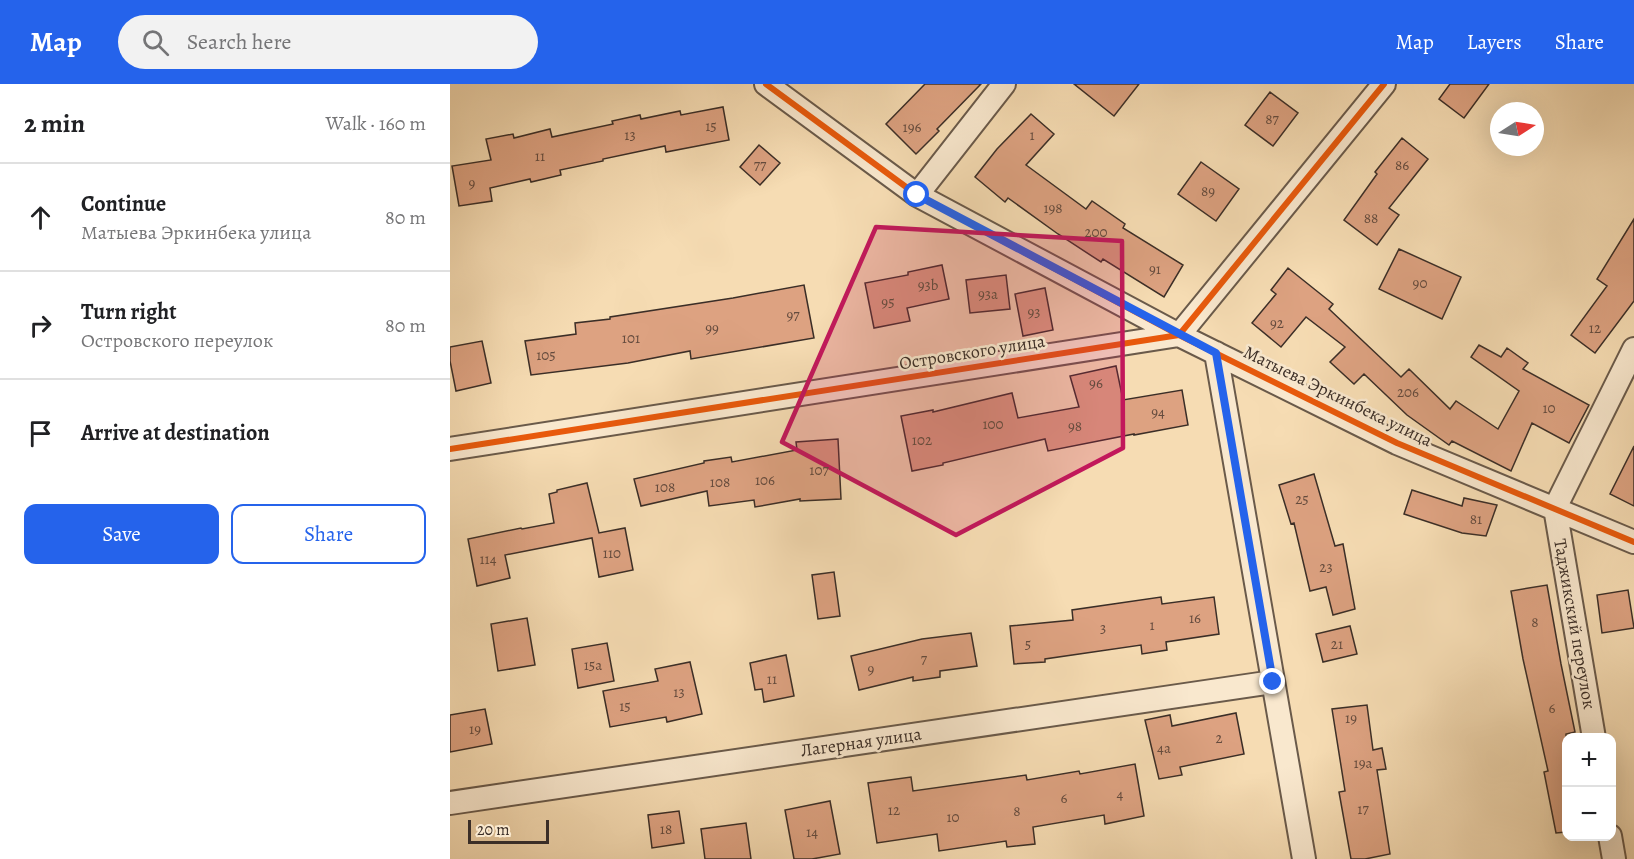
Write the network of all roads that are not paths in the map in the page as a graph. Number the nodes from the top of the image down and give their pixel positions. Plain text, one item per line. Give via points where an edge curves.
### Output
1 (766, 84) edge
2 (1004, 84) edge
3 (1384, 84) edge
4 (917, 195) junction
5 (1179, 335) junction
6 (1634, 349) edge
7 (1216, 353) junction
8 (450, 448) edge
9 (1555, 508) junction
10 (1634, 542) edge
11 (1273, 682) junction
12 (1593, 733) edge
13 (450, 803) edge
14 (1611, 841) edge
15 (1304, 859) edge
16 (1614, 859) edge

1 - 4 street, Матыева Эркинбека улица
2 - 4 street
3 - 5 street
4 - 5 street, Матыева Эркинбека улица
5 - 7 street, Матыева Эркинбека улица
5 - 8 street, Островского улица
6 - 9 street
7 - 9 street, Матыева Эркинбека улица via 1396,443
7 - 11 street
9 - 10 street, Матыева Эркинбека улица
9 - 12 street, Таджикский переулок
11 - 13 street, Лагерная улица
11 - 15 street
14 - 16 street

